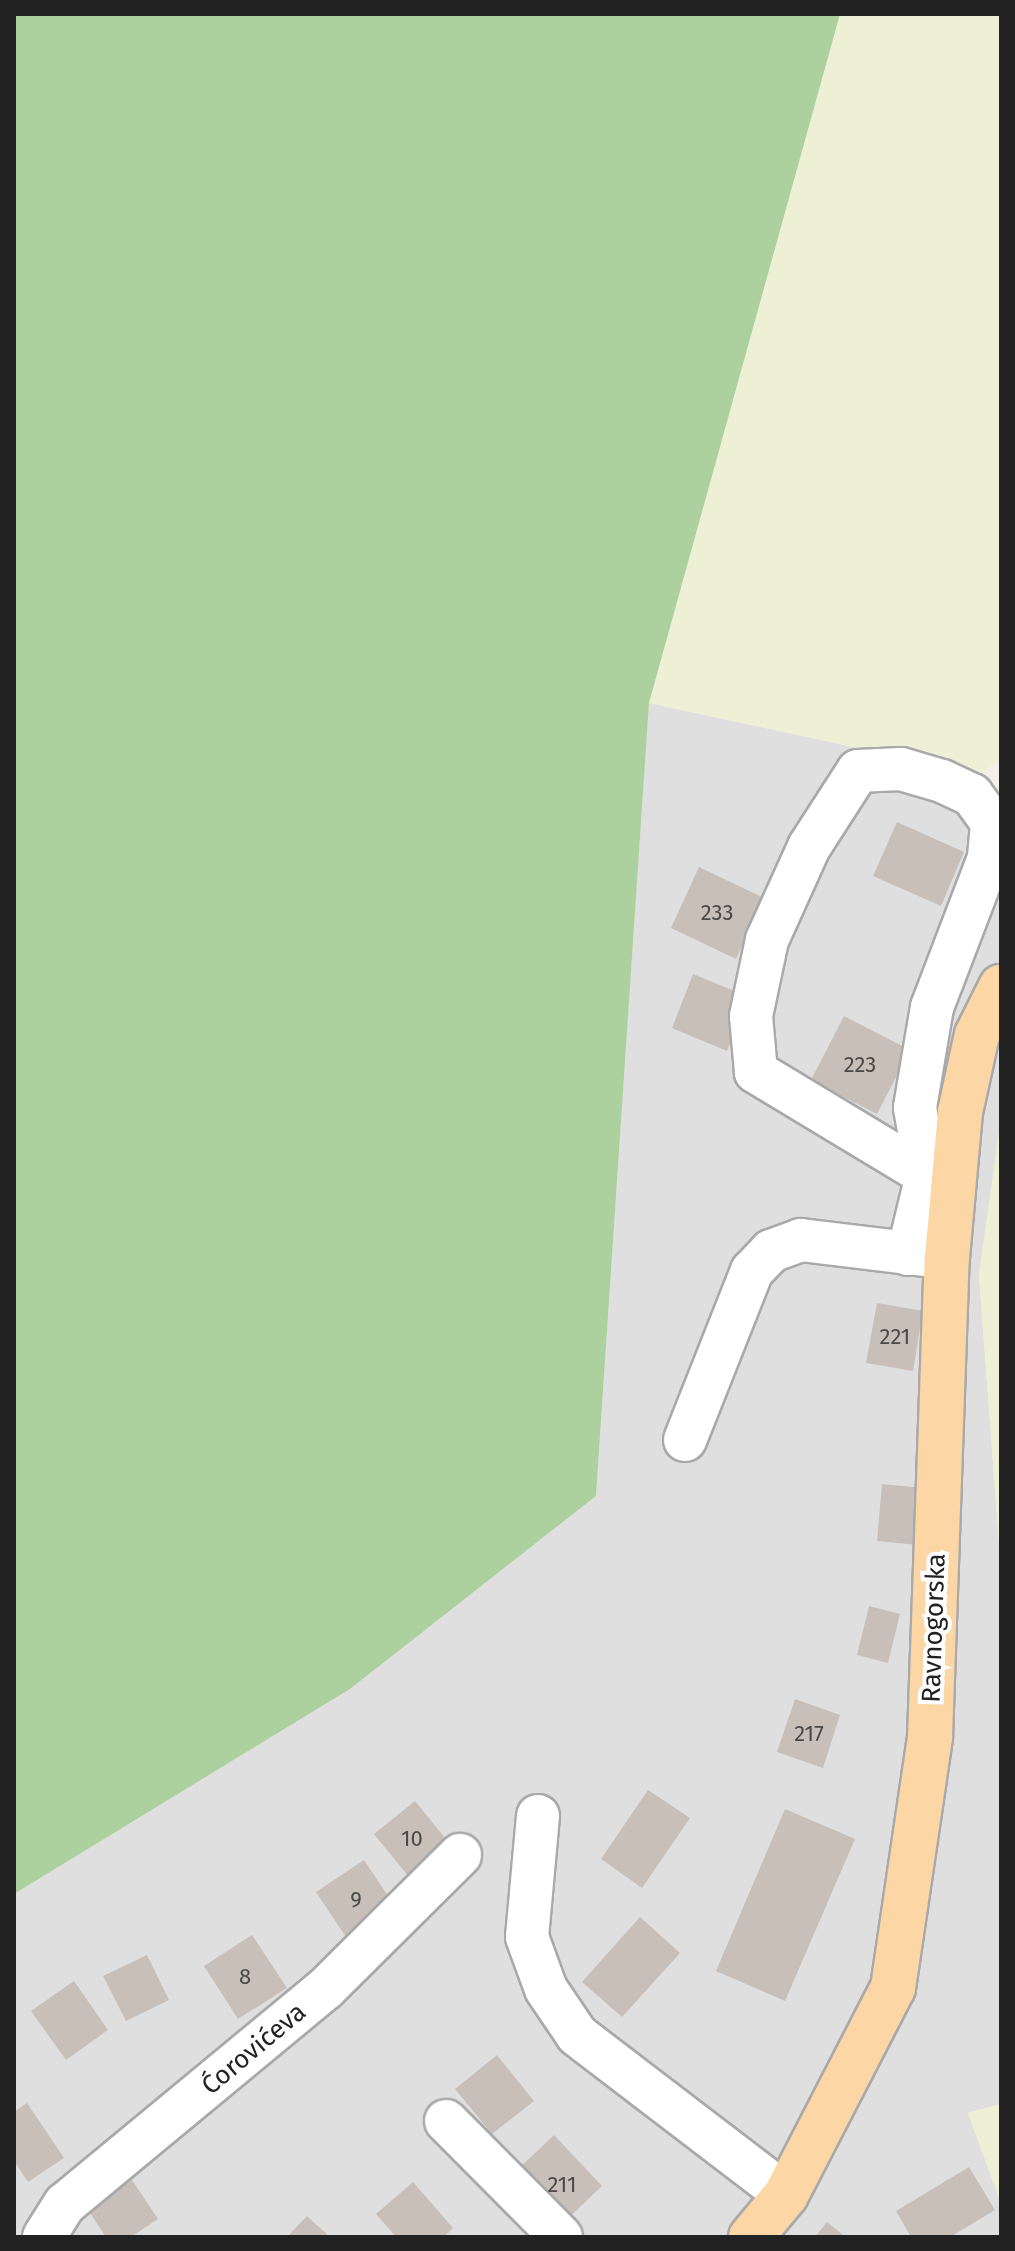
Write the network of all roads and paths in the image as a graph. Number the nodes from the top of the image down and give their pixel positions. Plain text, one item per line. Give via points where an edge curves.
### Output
1 (1001, 987) edge
2 (927, 1175) junction
3 (928, 1256) junction
4 (685, 1440) dead end
5 (538, 1816) dead end
6 (460, 1855) dead end
7 (446, 2121) dead end
8 (786, 2195) junction
9 (44, 2237) edge
10 (561, 2237) edge
11 (751, 2237) edge

1 - 3 main road, Ravnogorska via 977,1035
2 - 2 street via 756,1072 751,1016 767,940 809,847 858,771 901,769 942,781 972,795 992,823 989,858 932,1007 915,1108
2 - 3 street
3 - 4 street via 801,1240 771,1251 752,1271
3 - 8 main road, Ravnogorska via 930,1737 893,1988
5 - 8 street via 527,1937 546,1989 577,2035
6 - 9 street, Ćorovićeva via 326,1988 65,2204
7 - 10 street
8 - 11 main road, Ravnogorska

